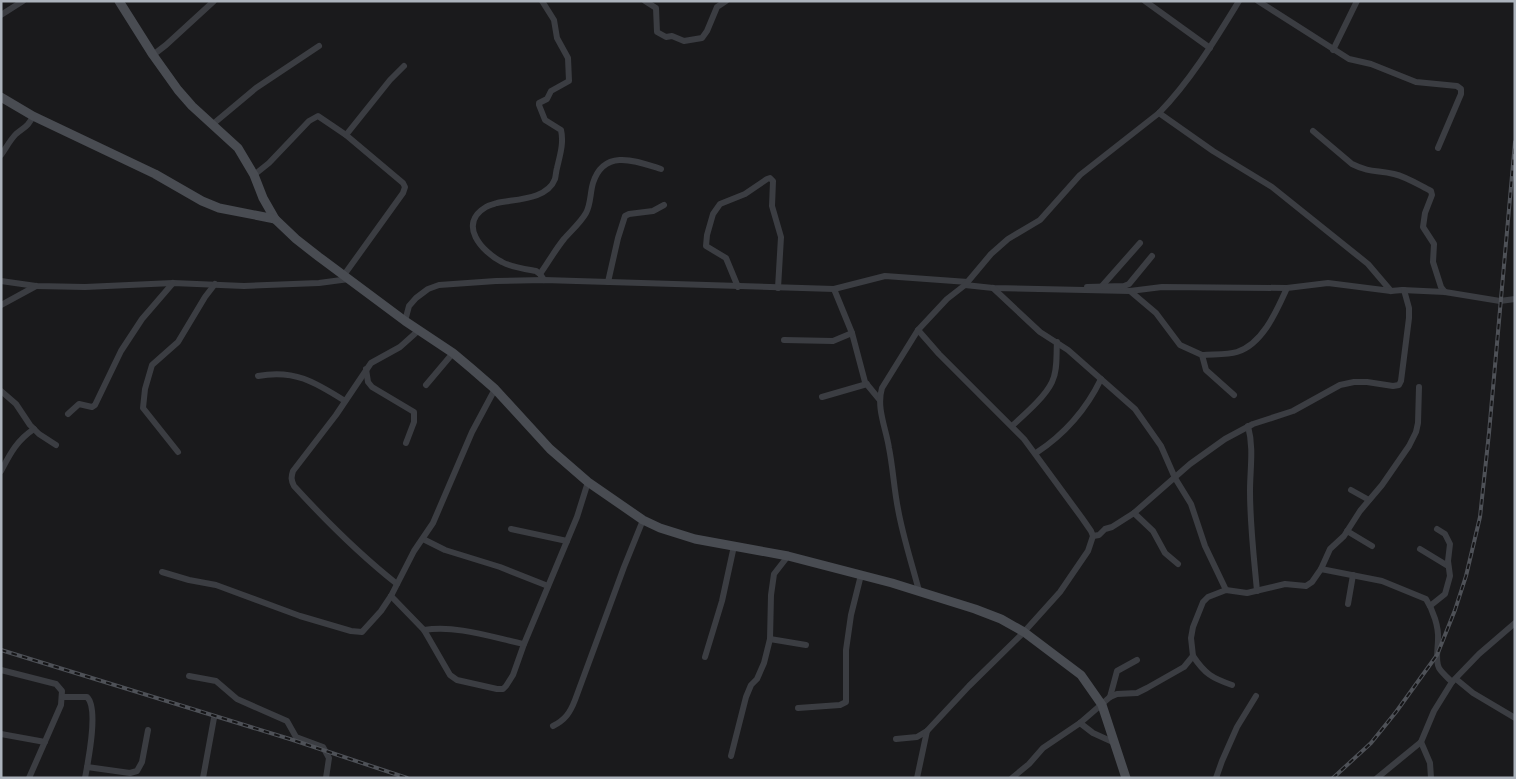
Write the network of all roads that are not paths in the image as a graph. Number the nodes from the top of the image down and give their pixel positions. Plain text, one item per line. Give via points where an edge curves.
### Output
1 (23, 1) edge
2 (119, 1) edge
3 (214, 1) edge
4 (542, 1) edge
5 (645, 1) edge
6 (726, 1) edge
7 (1145, 1) edge
8 (1239, 1) edge
9 (1258, 1) edge
10 (1357, 1) edge
11 (1, 15) edge
12 (319, 46) dead end
13 (1210, 48) junction
14 (1334, 50) junction
15 (153, 55) junction
16 (404, 66) dead end
17 (1, 97) edge
18 (1159, 113) junction
19 (34, 116) junction
20 (213, 124) junction
21 (1313, 131) dead end
22 (346, 136) junction
23 (1438, 148) dead end
24 (1, 155) edge
25 (661, 169) dead end
26 (254, 174) junction
27 (664, 205) dead end
28 (276, 219) junction
29 (1140, 243) dead end
30 (1152, 256) dead end
31 (540, 274) junction
32 (346, 277) junction
33 (1, 280) edge
34 (544, 280) junction
35 (608, 282) junction
36 (172, 283) junction
37 (967, 283) junction
38 (215, 284) junction
39 (36, 286) junction
40 (1102, 286) junction
41 (738, 288) junction
42 (778, 288) junction
43 (994, 288) junction
44 (1287, 288) junction
45 (834, 289) junction
46 (1084, 290) junction
47 (1404, 290) junction
48 (1130, 291) junction
49 (1391, 291) junction
50 (1445, 292) junction
51 (1515, 299) edge
52 (1, 305) edge
53 (405, 321) junction
54 (419, 330) junction
55 (918, 330) junction
56 (852, 333) junction
57 (784, 340) dead end
58 (1057, 342) junction
59 (453, 353) junction
60 (1202, 355) junction
61 (366, 369) junction
62 (258, 376) dead end
63 (1101, 379) junction
64 (866, 384) junction
65 (426, 385) dead end
66 (1419, 387) dead end
67 (495, 389) junction
68 (1, 391) edge
69 (1234, 395) dead end
70 (822, 398) dead end
71 (879, 399) junction
72 (345, 401) junction
73 (68, 414) dead end
74 (1012, 426) junction
75 (1248, 426) junction
76 (34, 429) junction
77 (406, 443) dead end
78 (56, 445) dead end
79 (178, 452) dead end
80 (1036, 453) junction
81 (1, 471) edge
82 (1175, 478) junction
83 (588, 482) junction
84 (1351, 490) dead end
85 (1369, 500) junction
86 (1134, 513) junction
87 (643, 520) junction
88 (511, 529) dead end
89 (1438, 529) dead end
90 (1347, 531) junction
91 (1093, 536) junction
92 (423, 540) junction
93 (567, 541) junction
94 (734, 546) junction
95 (1372, 546) dead end
96 (1420, 550) dead end
97 (788, 556) junction
98 (1178, 564) dead end
99 (1448, 566) junction
100 (1321, 569) junction
101 (162, 572) dead end
102 (861, 575) junction
103 (1354, 575) junction
104 (397, 584) junction
105 (548, 586) junction
106 (1226, 590) junction
107 (918, 591) junction
108 (1257, 591) junction
109 (391, 596) junction
110 (1348, 604) dead end
111 (1430, 606) junction
112 (1515, 623) edge
113 (424, 630) junction
114 (1024, 632) junction
115 (770, 639) junction
116 (524, 644) junction
117 (806, 645) dead end
118 (1193, 656) junction
119 (705, 657) dead end
120 (1137, 660) dead end
121 (1, 670) edge
122 (188, 676) dead end
123 (1454, 681) junction
124 (1232, 685) dead end
125 (1256, 696) dead end
126 (62, 697) junction
127 (1110, 698) junction
128 (1102, 705) junction
129 (798, 708) dead end
130 (214, 718) dead end
131 (1515, 718) edge
132 (1080, 723) junction
133 (553, 726) dead end
134 (148, 730) dead end
135 (927, 731) junction
136 (1, 734) edge
137 (896, 739) dead end
138 (45, 742) junction
139 (1421, 742) junction
140 (1115, 743) junction
141 (731, 756) dead end
142 (87, 767) junction
143 (1124, 776) edge
144 (29, 778) edge
145 (84, 778) edge
146 (203, 778) edge
147 (326, 778) edge
148 (917, 778) edge
149 (1012, 778) edge
150 (1216, 778) edge
151 (1377, 778) edge
152 (1431, 778) edge

1 - 11 street
2 - 15 main road
3 - 15 street
4 - 31 street via 554,20 557,38 569,60 569,81 551,90 547,99 539,102 545,120 561,130 561,155 555,180 548,189 535,196 486,206 472,224 478,243 492,256
5 - 6 street via 656,8 657,32 684,41 702,38 712,14
7 - 13 street
8 - 13 street
9 - 14 street
10 - 14 street
12 - 20 street via 256,88
13 - 18 street
14 - 23 street via 1349,59 1371,64 1408,80 1457,86 1461,94
15 - 20 main road via 178,90
16 - 22 street
17 - 19 main road
18 - 37 street via 1080,175 1040,220 991,254
18 - 49 street via 1272,187 1368,264
19 - 24 street
19 - 28 main road via 147,170 202,201 219,208
20 - 26 main road via 238,148
21 - 50 street via 1359,168 1402,176 1431,190 1423,227 1434,244 1433,262
22 - 26 street via 321,117 315,117 269,164
22 - 32 street via 387,168 405,187
25 - 31 street via 619,159 601,169 593,183 585,215
26 - 28 main road
27 - 35 street via 653,211 625,216
28 - 32 main road via 296,239
29 - 40 street
30 - 40 street via 1129,284
31 - 34 street
32 - 38 street via 319,284
32 - 53 main road
33 - 39 street
34 - 35 street
34 - 53 street via 439,285 416,298 409,306
35 - 41 street
36 - 38 street
36 - 39 street
36 - 73 street via 120,351 96,404 92,407 79,404
37 - 43 street
37 - 45 street via 885,276
37 - 55 street
38 - 79 street via 178,342 152,365 145,390 144,408
39 - 52 street
40 - 46 street
41 - 42 street
41 - 42 street via 726,258 706,246 713,214 720,204 745,194 770,178 773,181 773,212 781,238
42 - 45 street
43 - 46 street
43 - 58 street via 1040,332
44 - 48 street via 1162,287
44 - 49 street via 1328,283
44 - 60 street via 1270,322 1248,346 1237,352
45 - 56 street
46 - 48 street
47 - 49 street
47 - 50 street
47 - 75 street via 1409,318 1399,385 1367,382 1340,386 1293,411
48 - 60 street via 1156,313 1180,345
50 - 51 street via 1479,299
53 - 54 main road
54 - 59 main road
54 - 61 street
55 - 71 street via 882,388
55 - 74 street
56 - 57 street via 833,341
56 - 64 street
58 - 63 street
58 - 74 street via 1052,383
59 - 65 street
59 - 67 main road
60 - 69 street via 1206,370
61 - 72 street
61 - 77 street via 372,387 414,412
62 - 72 street via 288,374 316,384
63 - 80 street via 1075,421
63 - 82 street via 1144,419
64 - 70 street
64 - 71 street
66 - 85 street via 1416,432
67 - 83 main road via 550,449
67 - 92 street
68 - 76 street via 16,404
71 - 107 street via 898,510
72 - 104 street via 294,470 291,482 350,544
74 - 80 street
75 - 82 street via 1225,439
75 - 108 street via 1252,450 1250,521
76 - 78 street
76 - 81 street via 16,445
80 - 91 street
82 - 86 street
82 - 106 street via 1191,504 1205,546
83 - 87 main road
83 - 93 street
84 - 85 street
85 - 90 street
86 - 91 street
86 - 98 street
87 - 94 main road via 695,539
87 - 133 street via 570,712
88 - 93 street
89 - 99 street via 1450,544
90 - 95 street
90 - 100 street via 1330,549
91 - 114 street via 1088,551 1060,592
92 - 104 street
92 - 105 street
93 - 105 street
94 - 97 main road
94 - 119 street
96 - 99 street
97 - 102 main road
97 - 115 street via 774,574
99 - 111 street via 1450,576 1446,591
100 - 103 street
100 - 108 street via 1308,586 1286,584
101 - 109 street via 216,585 300,616 357,632 362,632
102 - 107 main road
102 - 129 street via 847,641 846,702
103 - 110 street
103 - 111 street via 1382,581 1414,594 1426,599
104 - 109 street
105 - 116 street
106 - 108 street
106 - 118 street via 1208,597 1198,611 1191,638
107 - 114 main road via 1001,619
109 - 113 street
111 - 123 street via 1439,638 1438,664
112 - 123 street
113 - 116 street via 460,630
113 - 116 street via 450,675 457,680 497,689 503,688 510,680
114 - 128 main road via 1081,675
114 - 135 street
115 - 117 street
115 - 141 street via 764,663 746,697
118 - 124 street via 1203,671
118 - 127 street via 1184,667 1137,693
120 - 127 street via 1118,671
121 - 126 street via 56,684
122 - 147 street via 216,681 237,699 287,721 296,736 323,747 329,758
123 - 131 street
123 - 139 street via 1431,717
125 - 150 street via 1237,727
126 - 138 street
126 - 142 street via 87,697 92,705
127 - 128 street
128 - 132 street
128 - 140 main road
130 - 146 street
132 - 140 street
132 - 149 street via 1043,748
134 - 142 street via 137,772
135 - 137 street via 917,737
135 - 148 street
136 - 138 street
138 - 144 street
139 - 151 street
139 - 152 street via 1430,763
140 - 143 main road
142 - 145 street

